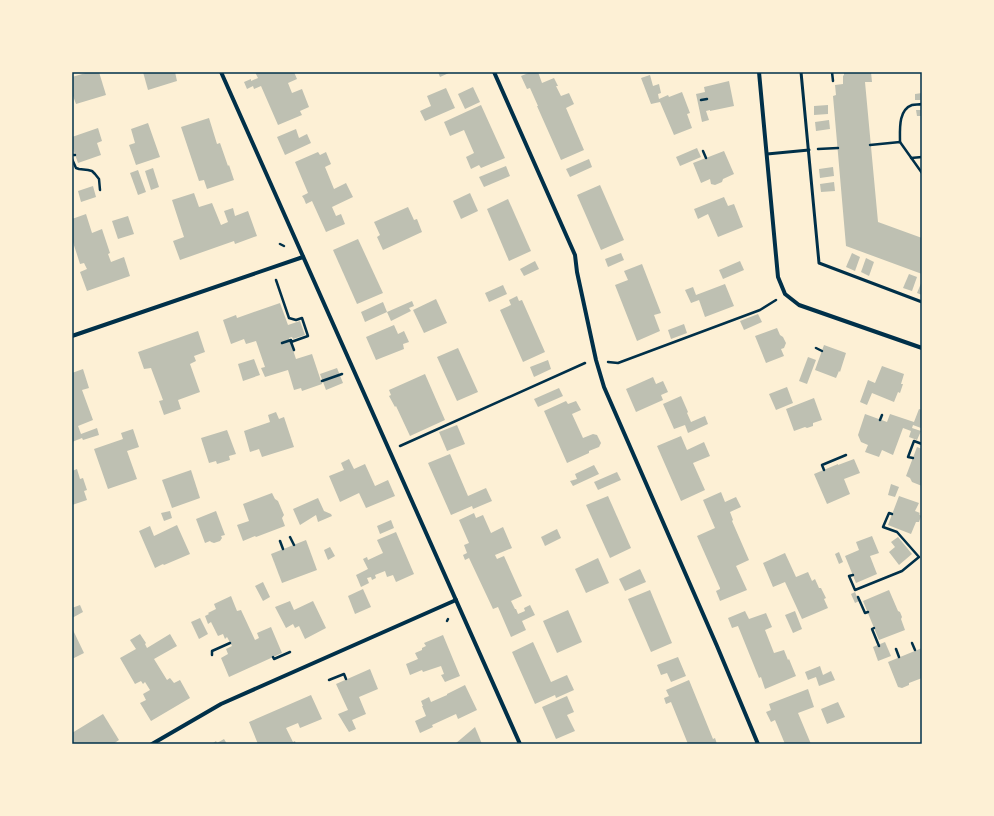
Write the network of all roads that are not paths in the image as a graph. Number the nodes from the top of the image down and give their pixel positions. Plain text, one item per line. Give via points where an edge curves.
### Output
1 (220, 72) edge
2 (494, 72) edge
3 (759, 72) edge
4 (801, 72) edge
5 (808, 150) junction
6 (767, 154) junction
7 (303, 257) junction
8 (922, 302) edge
9 (72, 336) edge
10 (922, 348) edge
11 (456, 600) junction
12 (152, 744) edge
13 (520, 744) edge
14 (758, 744) edge

1 - 7 street
2 - 14 street via 575,255 578,279 604,387 718,646
3 - 6 street
4 - 5 lane
5 - 6 lane
5 - 8 lane via 819,263
6 - 10 street via 778,277 785,294 799,305
7 - 9 street
7 - 11 street
11 - 12 street via 222,704
11 - 13 street

